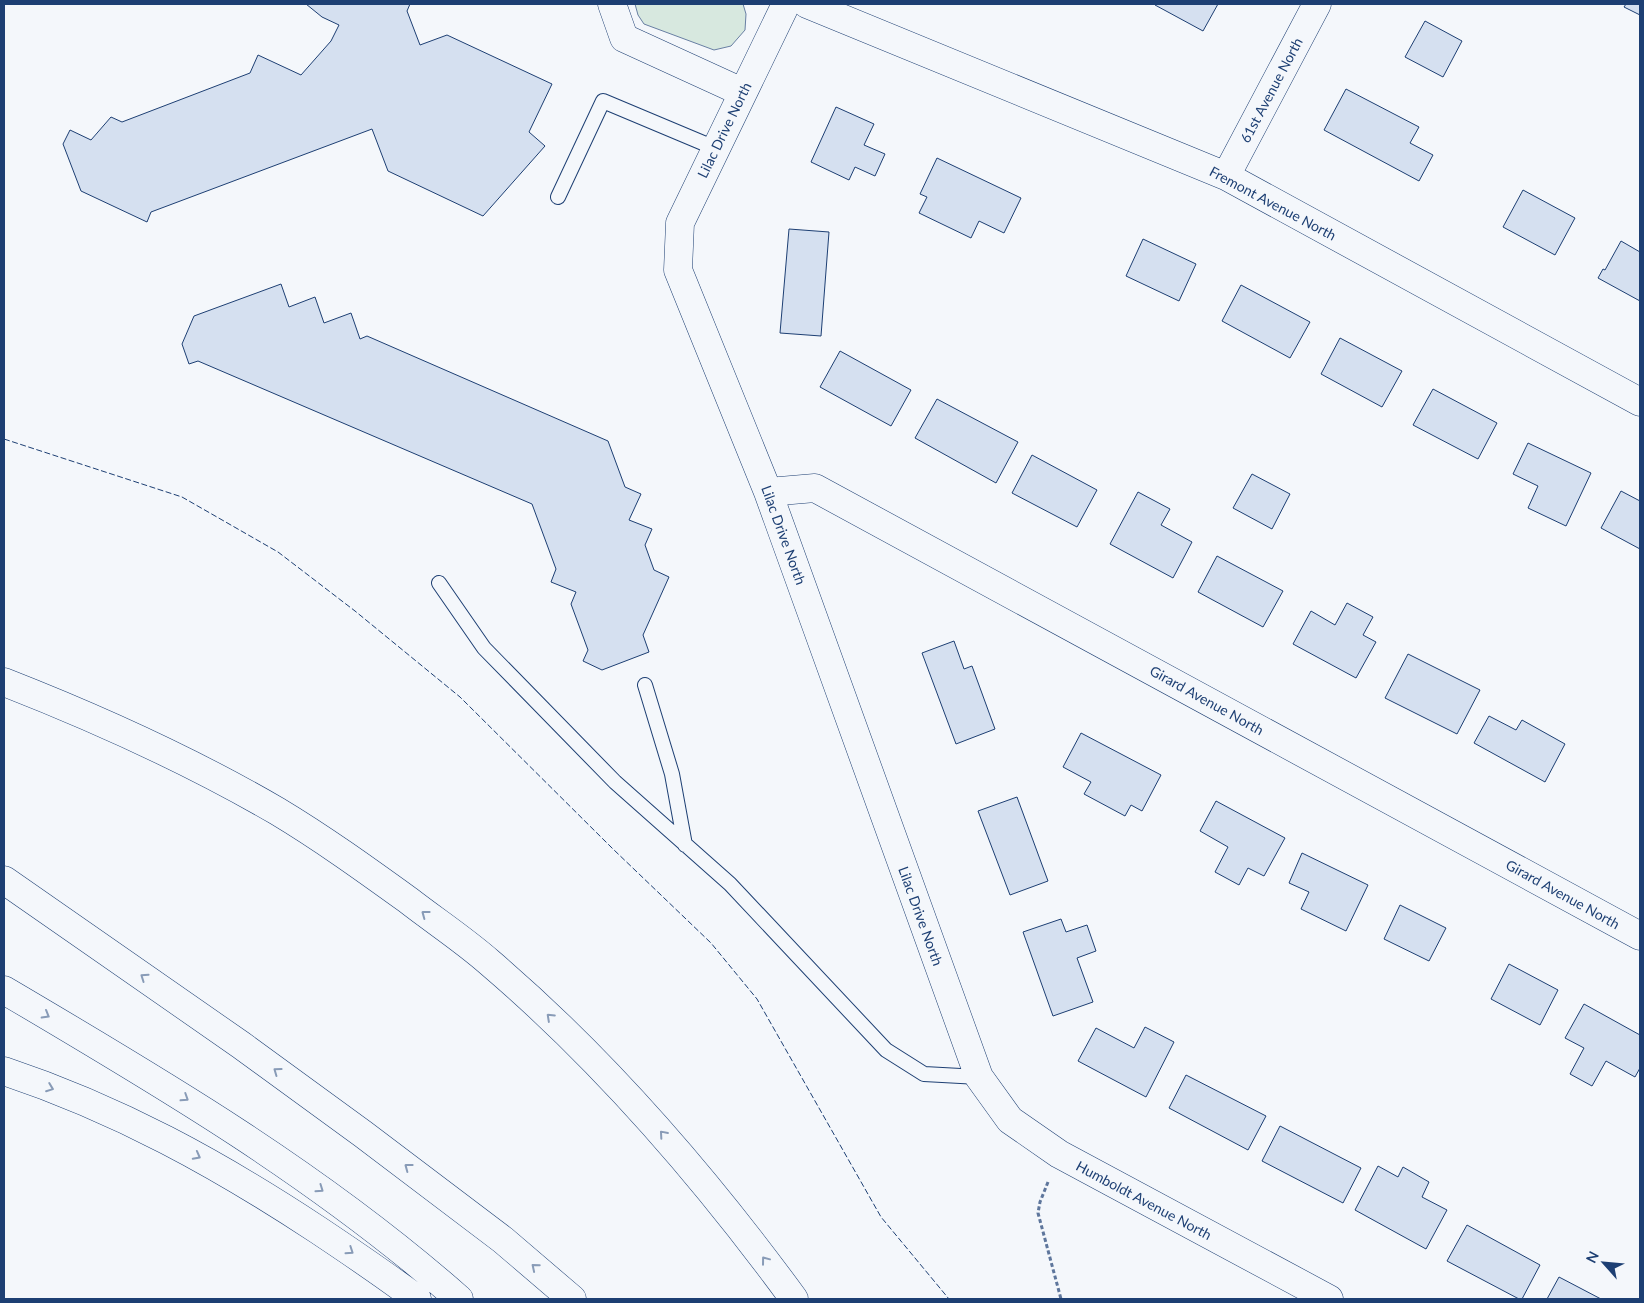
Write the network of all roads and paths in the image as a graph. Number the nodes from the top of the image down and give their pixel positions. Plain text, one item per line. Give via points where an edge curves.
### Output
1 (612, 4) edge
2 (786, 4) edge
3 (808, 4) edge
4 (1317, 4) edge
5 (742, 92) junction
6 (715, 148) junction
7 (1226, 176) junction
8 (558, 196) dead end
9 (1640, 402) edge
10 (768, 492) junction
11 (439, 583) dead end
12 (4, 682) edge
13 (645, 685) dead end
14 (686, 845) junction
15 (4, 880) edge
16 (1640, 936) edge
17 (4, 990) edge
18 (4, 1071) edge
19 (979, 1077) junction
20 (1059, 1154) junction
21 (417, 1299) edge
22 (459, 1299) edge
23 (572, 1299) edge
24 (794, 1299) edge
25 (1061, 1299) edge
26 (1329, 1299) edge

1 - 5 main road via 624,38
2 - 5 main road, Lilac Drive North
3 - 7 main road, Fremont Avenue North
4 - 7 main road, 61st Avenue North
5 - 6 main road, Lilac Drive North
6 - 8 lane via 603,101
6 - 10 main road, Lilac Drive North via 680,223 678,270
7 - 9 main road, Fremont Avenue North
10 - 16 main road, Girard Avenue North via 815,488
10 - 19 main road, Lilac Drive North
11 - 14 lane via 484,648 615,782
24 -> 12 main road via 684,1157 642,1110 565,1031 487,960 357,863 267,806 91,718
13 - 14 lane via 672,774
14 - 19 lane via 730,884 886,1050 924,1074
23 -> 15 main road via 479,1222 363,1134
17 -> 22 main road via 108,1050 260,1148 380,1233
18 -> 21 main road via 102,1108 199,1156 292,1212
19 - 20 main road, Humboldt Avenue North via 1010,1120
20 - 25 path via 1038,1213
20 - 26 main road, Humboldt Avenue North

